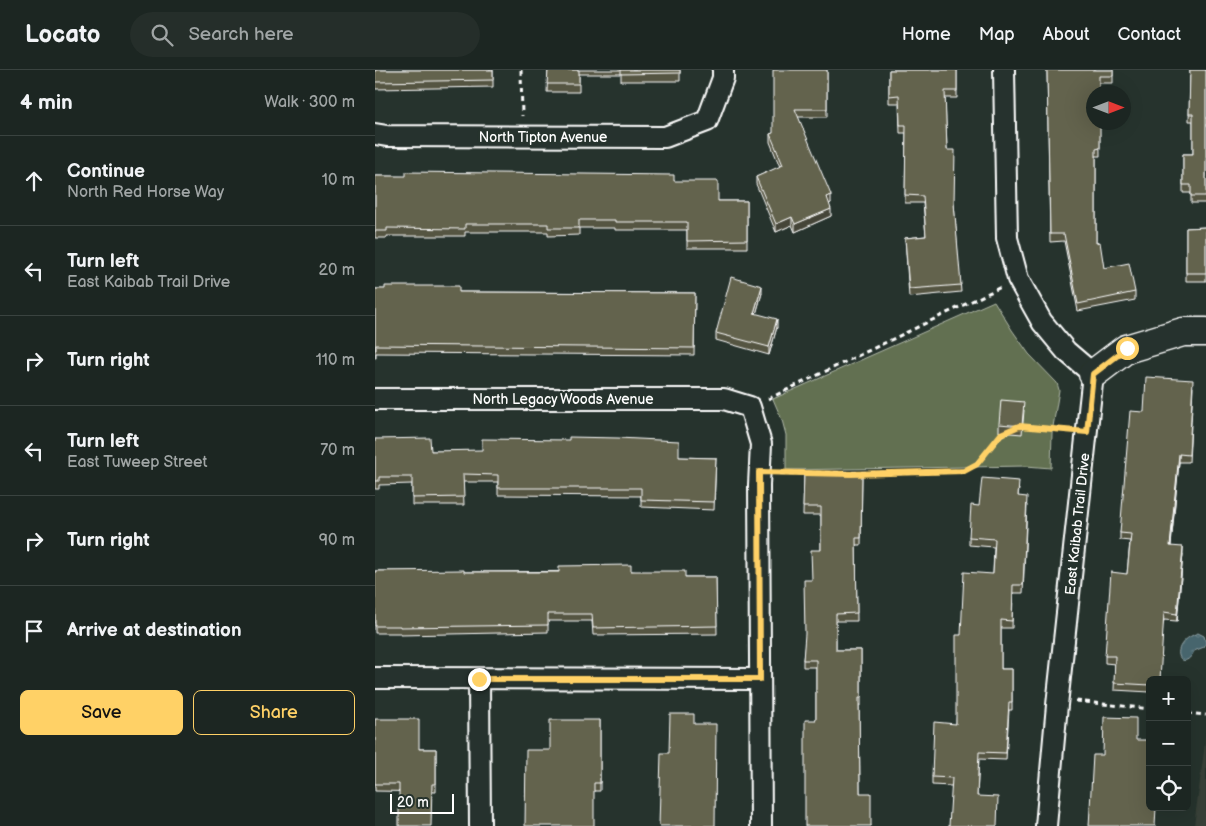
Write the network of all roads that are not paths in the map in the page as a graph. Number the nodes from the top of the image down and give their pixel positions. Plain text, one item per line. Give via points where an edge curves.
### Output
1 (723, 70) edge
2 (1004, 70) edge
3 (375, 134) edge
4 (1206, 332) edge
5 (1093, 374) junction
6 (375, 399) edge
7 (375, 678) edge
8 (479, 679) junction
9 (760, 679) junction
10 (480, 826) edge
11 (761, 826) edge
12 (1046, 826) edge

1 - 3 street, North Tipton Avenue via 707,121 665,137
2 - 5 street via 1007,238 1018,279 1042,322 1066,351
4 - 5 street via 1183,332 1127,348
5 - 12 street, East Kaibab Trail Drive
6 - 9 street, North Legacy Woods Avenue via 724,399 755,405 761,444
7 - 8 street
8 - 9 street
8 - 10 street
9 - 11 street

